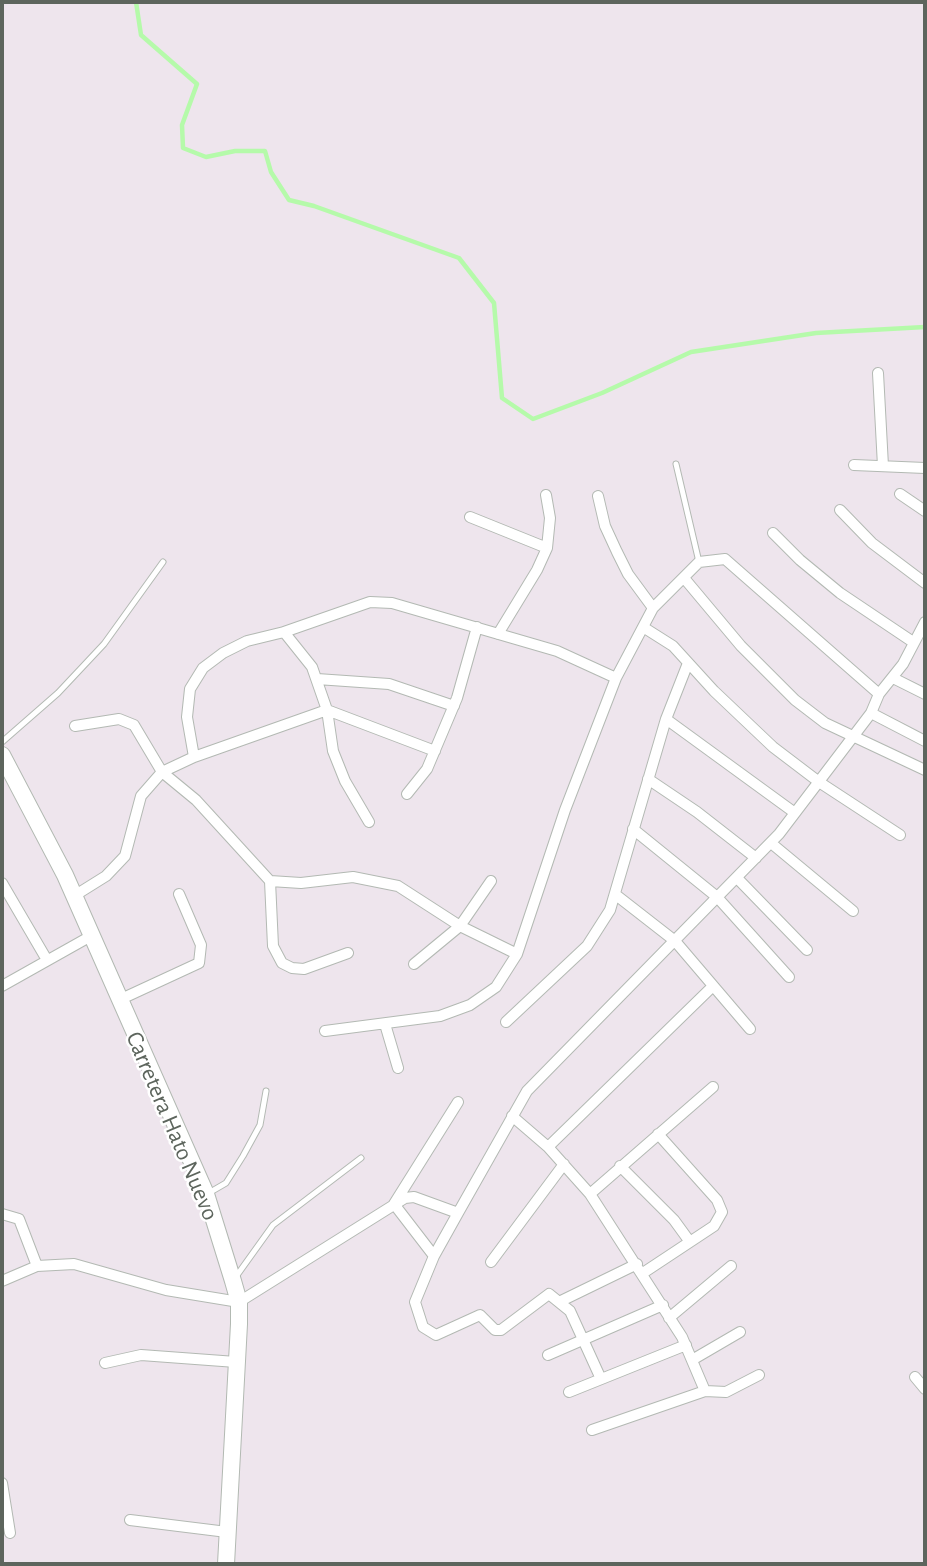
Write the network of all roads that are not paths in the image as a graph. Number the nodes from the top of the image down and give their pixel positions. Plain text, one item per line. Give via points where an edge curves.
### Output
1 (878, 373) dead end
2 (676, 464) dead end
3 (854, 465) dead end
4 (883, 467) junction
5 (925, 468) edge
6 (900, 494) dead end
7 (546, 495) dead end
8 (598, 496) dead end
9 (840, 510) dead end
10 (925, 510) edge
11 (470, 517) dead end
12 (773, 533) dead end
13 (547, 548) junction
14 (163, 562) dead end
15 (699, 562) junction
16 (684, 578) junction
17 (925, 583) edge
18 (653, 608) junction
19 (925, 622) edge
20 (643, 626) junction
21 (477, 627) junction
22 (284, 632) junction
23 (498, 634) junction
24 (913, 642) junction
25 (688, 663) junction
26 (616, 678) junction
27 (892, 678) junction
28 (317, 679) junction
29 (879, 694) junction
30 (925, 694) edge
31 (454, 706) junction
32 (327, 710) junction
33 (871, 713) junction
34 (666, 719) junction
35 (75, 726) dead end
36 (853, 736) junction
37 (925, 741) edge
38 (435, 751) junction
39 (2, 753) edge
40 (194, 757) junction
41 (925, 770) edge
42 (162, 772) junction
43 (648, 779) junction
44 (819, 782) junction
45 (407, 794) dead end
46 (795, 813) junction
47 (369, 822) dead end
48 (633, 829) junction
49 (900, 835) dead end
50 (771, 843) junction
51 (756, 859) junction
52 (737, 878) junction
53 (271, 881) junction
54 (491, 881) dead end
55 (4, 891) edge
56 (179, 894) dead end
57 (616, 895) junction
58 (74, 896) junction
59 (718, 897) junction
60 (853, 911) dead end
61 (460, 926) junction
62 (91, 936) junction
63 (675, 941) junction
64 (807, 950) dead end
65 (348, 954) dead end
66 (517, 954) junction
67 (47, 960) junction
68 (414, 964) dead end
69 (789, 977) dead end
70 (2, 986) edge
71 (712, 987) junction
72 (119, 1000) junction
73 (506, 1022) dead end
74 (385, 1024) junction
75 (750, 1029) dead end
76 (325, 1031) dead end
77 (398, 1068) dead end
78 (713, 1087) dead end
79 (266, 1091) dead end
80 (458, 1102) dead end
81 (512, 1116) junction
82 (658, 1134) junction
83 (548, 1147) junction
84 (361, 1158) dead end
85 (564, 1164) junction
86 (620, 1166) junction
87 (206, 1194) junction
88 (590, 1194) junction
89 (394, 1204) junction
90 (458, 1213) junction
91 (2, 1214) edge
92 (690, 1242) junction
93 (434, 1256) junction
94 (491, 1262) dead end
95 (37, 1266) junction
96 (731, 1266) dead end
97 (640, 1269) junction
98 (2, 1281) edge
99 (233, 1282) junction
100 (561, 1301) junction
101 (239, 1303) junction
102 (663, 1305) junction
103 (669, 1318) junction
104 (740, 1332) dead end
105 (584, 1339) junction
106 (686, 1345) junction
107 (548, 1355) dead end
108 (692, 1360) junction
109 (236, 1362) junction
110 (105, 1363) dead end
111 (760, 1375) dead end
112 (915, 1377) dead end
113 (601, 1379) junction
114 (925, 1389) edge
115 (705, 1391) junction
116 (569, 1392) dead end
117 (592, 1430) dead end
118 (2, 1483) edge
119 (130, 1520) dead end
120 (227, 1532) junction
121 (10, 1533) dead end
122 (226, 1564) edge

1 - 4 street
2 - 15 lane
3 - 4 street
4 - 5 street
6 - 10 street
7 - 13 street via 550,518
8 - 18 street via 617,552
9 - 17 street
11 - 13 street
12 - 24 street via 840,593
13 - 23 street
14 - 39 lane via 104,644
15 - 16 street
15 - 29 street via 725,559
16 - 18 street
16 - 36 street via 794,700
18 - 20 street
19 - 24 street
20 - 25 street via 673,646
20 - 26 street
21 - 22 street via 384,601
21 - 23 street
21 - 31 street
22 - 28 street
22 - 40 street via 247,641 203,668 190,689 187,717
23 - 26 street via 557,651
24 - 27 street
25 - 34 street
25 - 44 street via 774,747
26 - 66 street
27 - 29 street
27 - 30 street
28 - 31 street via 390,684
28 - 32 street
29 - 33 street
31 - 38 street
32 - 38 street
32 - 40 street
32 - 47 street via 333,751
33 - 36 street
33 - 37 street
34 - 43 street
34 - 46 street
35 - 42 street via 119,719 134,725
36 - 41 street
36 - 44 street
38 - 45 street
39 - 58 main road, Carretera Hato Nuevo
40 - 42 street
42 - 53 street via 196,800
42 - 58 street via 141,796 125,856 106,876
43 - 48 street
43 - 51 street
44 - 46 street
44 - 49 street
46 - 50 street
48 - 57 street
48 - 59 street
50 - 51 street
50 - 60 street
51 - 52 street
52 - 59 street
52 - 64 street
53 - 61 street via 353,877 398,886
53 - 65 street via 271,929 278,960 304,969
54 - 61 street
55 - 67 street
56 - 72 street via 201,945 199,963
57 - 63 street
57 - 73 street via 587,946
58 - 62 main road, Carretera Hato Nuevo
59 - 63 street
59 - 69 street
61 - 66 street
61 - 68 street
62 - 67 street
62 - 72 main road, Carretera Hato Nuevo
63 - 71 street
63 - 81 street via 527,1091
66 - 74 street via 496,987 470,1005 440,1016
67 - 70 street
71 - 75 street
71 - 83 street
72 - 87 main road, Carretera Hato Nuevo
74 - 76 street
74 - 77 street
78 - 82 street
79 - 87 lane via 260,1125 243,1156 226,1182
80 - 89 street
81 - 83 street
81 - 90 street
82 - 86 street
82 - 92 street via 720,1206 719,1221
83 - 85 street
84 - 99 lane via 273,1225
85 - 88 street
85 - 94 street
86 - 88 street
86 - 92 street
87 - 99 main road, Carretera Hato Nuevo
88 - 97 street
89 - 90 street via 414,1197
89 - 93 street
89 - 101 street
90 - 93 street
91 - 95 street via 19,1219
92 - 97 street
93 - 100 street via 415,1302 423,1327 433,1335 480,1315 501,1330 544,1295
95 - 98 street
95 - 101 street via 74,1264 166,1290
96 - 103 street
97 - 100 street
97 - 102 street
99 - 101 main road, Carretera Hato Nuevo
100 - 105 street
101 - 109 main road, Carretera Hato Nuevo
102 - 103 street
102 - 105 street
103 - 106 street
104 - 108 street
105 - 107 street
105 - 113 street
106 - 108 street
106 - 113 street
108 - 115 street
109 - 110 street via 141,1355
109 - 120 main road, Carretera Hato Nuevo
111 - 115 street via 726,1392
112 - 114 street
113 - 116 street
115 - 117 street
118 - 121 street
119 - 120 street
120 - 122 main road, Carretera Hato Nuevo

